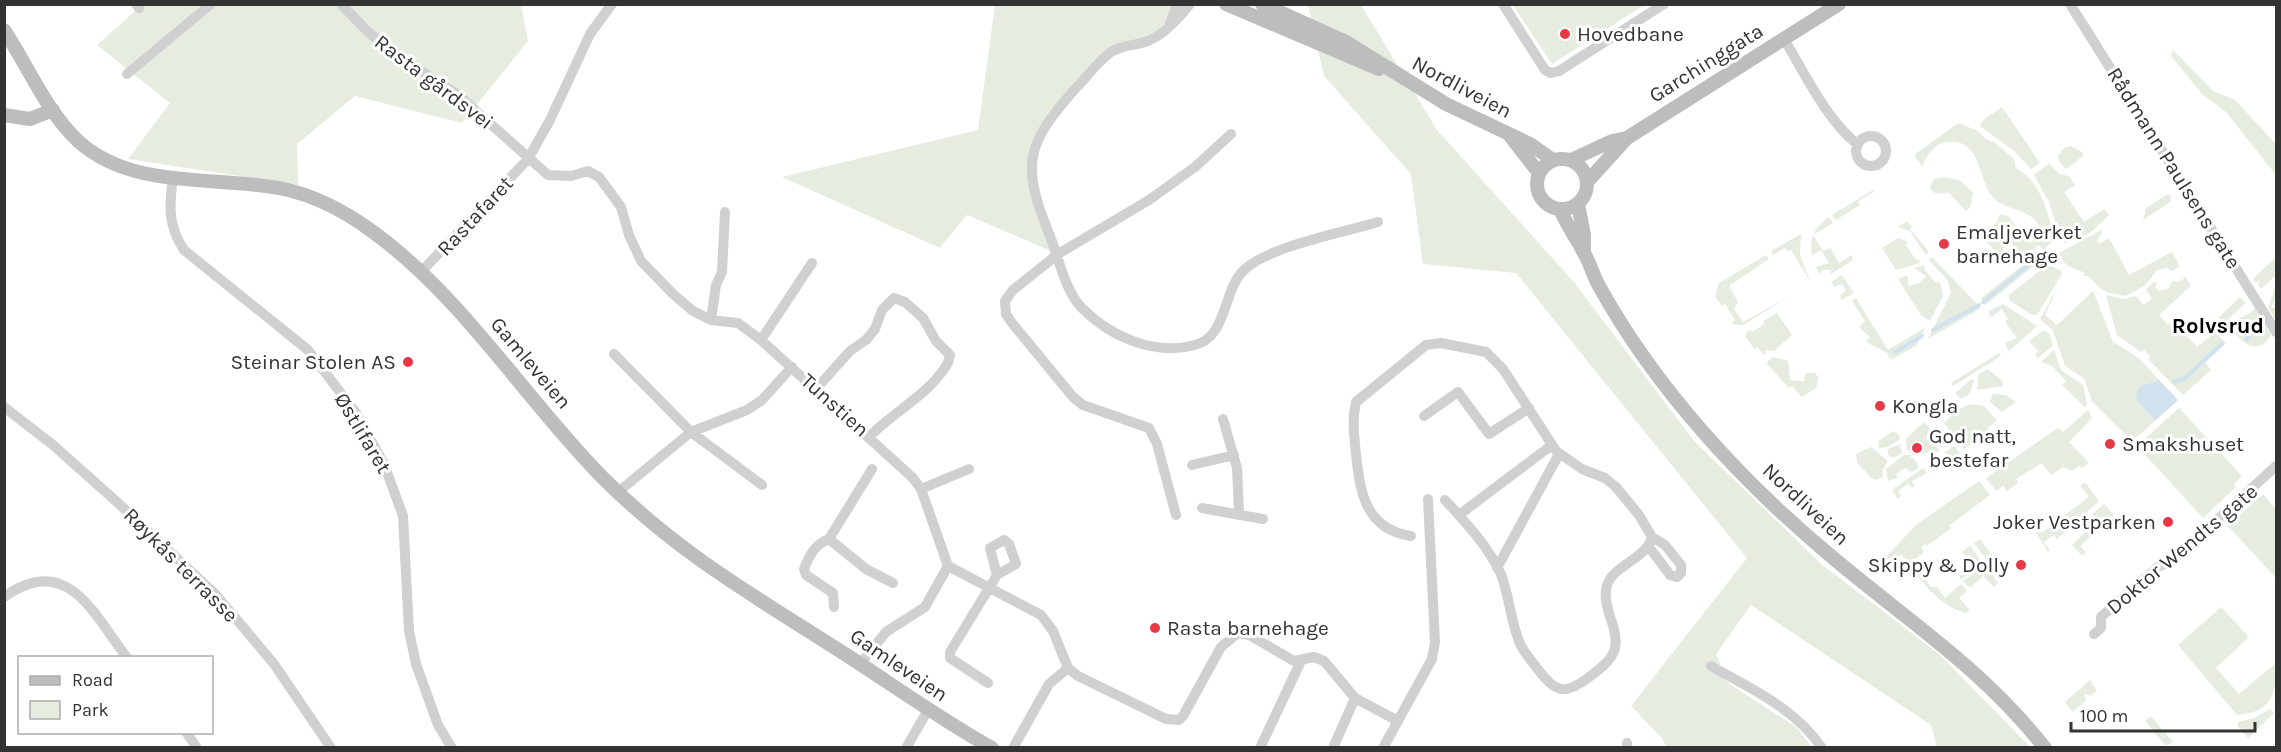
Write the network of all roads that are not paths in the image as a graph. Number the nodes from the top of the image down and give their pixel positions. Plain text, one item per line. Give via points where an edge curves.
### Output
1 (211, 4) edge
2 (341, 4) edge
3 (612, 4) edge
4 (1177, 4) edge
5 (1190, 4) edge
6 (1226, 4) edge
7 (1262, 4) edge
8 (1503, 4) edge
9 (1664, 4) edge
10 (1839, 4) edge
11 (2070, 4) edge
12 (1824, 9) edge
13 (1170, 24) junction
14 (4, 30) edge
15 (1784, 39) junction
16 (127, 74) dead end
17 (1394, 75) junction
18 (53, 110) junction
19 (4, 115) edge
20 (1231, 134) dead end
21 (1510, 136) junction
22 (1627, 138) junction
23 (1857, 144) dead end
24 (528, 159) junction
25 (1553, 160) junction
26 (1571, 160) junction
27 (1539, 173) junction
28 (173, 178) junction
29 (1587, 182) junction
30 (1578, 204) junction
31 (1560, 209) junction
32 (725, 212) dead end
33 (1378, 222) dead end
34 (1584, 252) junction
35 (1058, 254) junction
36 (812, 263) dead end
37 (421, 272) junction
38 (711, 320) junction
39 (2277, 332) edge
40 (761, 340) junction
41 (614, 354) dead end
42 (792, 367) junction
43 (816, 389) junction
44 (4, 407) edge
45 (1529, 408) junction
46 (1424, 416) dead end
47 (1223, 419) dead end
48 (691, 432) junction
49 (873, 440) junction
50 (1552, 445) junction
51 (1559, 454) junction
52 (1234, 455) junction
53 (1192, 465) dead end
54 (2277, 466) edge
55 (872, 469) dead end
56 (969, 469) dead end
57 (762, 485) dead end
58 (921, 489) junction
59 (618, 492) junction
60 (1428, 499) dead end
61 (1445, 500) dead end
62 (1202, 508) dead end
63 (1239, 513) junction
64 (1176, 515) dead end
65 (1459, 515) junction
66 (1263, 519) dead end
67 (1411, 536) dead end
68 (829, 539) junction
69 (948, 566) junction
70 (1497, 568) junction
71 (997, 575) dead end
72 (894, 583) dead end
73 (989, 589) junction
74 (4, 597) edge
75 (834, 607) dead end
76 (2094, 634) dead end
77 (126, 656) edge
78 (1301, 660) junction
79 (860, 664) junction
80 (1711, 666) dead end
81 (1068, 668) junction
82 (988, 683) dead end
83 (1355, 698) junction
84 (928, 710) junction
85 (1398, 721) junction
86 (187, 734) edge
87 (197, 747) edge
88 (331, 747) edge
89 (452, 747) edge
90 (906, 747) edge
91 (992, 747) edge
92 (1013, 747) edge
93 (1260, 747) edge
94 (1333, 747) edge
95 (1383, 747) edge
96 (1822, 747) edge
97 (2045, 747) edge

1 - 16 street
2 - 24 street, Rasta gårdsvei via 399,57 458,95
3 - 24 street, Rastafaret via 590,34
4 - 13 street
5 - 13 street
6 - 17 main road, Nordliveien
7 - 17 main road, Nordliveien via 1346,42
8 - 9 street via 1545,70 1551,73
10 - 12 main road, Garchinggata
11 - 39 street, Rådmann Paulsens gate
12 - 15 main road, Garchinggata
13 - 35 street via 1153,39 1126,45 1106,56 1057,110 1034,146 1032,174 1040,211
14 - 18 main road, Gamleveien
15 - 22 main road, Garchinggata
15 - 23 street via 1845,134
17 - 21 main road, Nordliveien
18 - 19 main road via 30,119
18 - 28 main road, Gamleveien via 72,135 93,152 129,168
20 - 35 street via 1195,167 1149,200
21 - 25 main road, Nordliveien
21 - 27 main road, Nordliveien
22 - 26 main road, Garchinggata
22 - 29 main road, Garchinggata
24 - 37 street, Rastafaret
24 - 38 street, Rasta gårdsvei via 548,175 571,176 588,171 599,177 621,207 641,261 693,311
25 - 26 main road
25 - 27 main road
26 - 29 main road via 1583,169
27 - 31 main road via 1540,196 1549,206
28 - 37 main road, Gamleveien via 272,187 316,199 371,230
28 - 89 street, Østlifaret via 170,219 184,250 308,350 356,414 384,464 403,516 409,631 416,664 438,725
29 - 30 main road via 1586,193
30 - 31 main road
30 - 34 main road, Nordliveien
31 - 34 main road, Nordliveien via 1572,237
32 - 38 street via 722,272
33 - 35 street via 1263,257 1242,272 1214,331 1198,345 1173,349 1124,338 1098,323 1080,306
34 - 97 main road, Nordliveien via 1599,286 1643,353 1741,472 1832,557 1968,665
35 - 64 street via 1013,290 1005,301 1006,314 1072,397 1083,405 1149,429 1157,444
36 - 40 street
37 - 59 main road, Gamleveien
38 - 40 street, Tunstien via 738,323
40 - 42 street, Tunstien
41 - 48 street
42 - 43 street, Tunstien
42 - 48 street via 762,400 747,410
43 - 49 street, Tunstien
43 - 49 street via 850,351 867,340 882,310 894,298 923,318 936,341 950,355 948,363 911,404 886,420
44 - 88 street, Røykås terrasse via 53,445 216,594 274,664
45 - 46 street via 1489,434 1458,392
45 - 50 street
45 - 67 street via 1495,358 1486,352 1441,343 1420,348 1360,396 1353,431 1359,490 1376,518 1388,529
47 - 52 street
48 - 57 street
48 - 59 street
49 - 58 street, Tunstien
50 - 51 street
50 - 65 street
51 - 70 street
51 - 70 street via 1616,486 1639,515 1650,542 1617,572 1606,589 1615,649 1609,660 1570,690 1558,690 1549,683 1522,647
52 - 53 street
52 - 63 street
54 - 76 street, Doktor Wendts gate via 2171,562 2159,566 2101,617 2101,628
55 - 68 street
56 - 58 street
58 - 69 street
59 - 79 main road, Gamleveien via 711,570
60 - 85 street via 1435,642 1432,659
61 - 65 street
62 - 63 street
63 - 66 street
65 - 70 street
68 - 72 street via 866,569
68 - 75 street via 820,543 804,569 806,575 833,593
69 - 73 street
69 - 79 street via 925,607 886,632
71 - 73 street
73 - 81 street via 1041,615 1053,631
73 - 82 street via 950,652 950,658
74 - 77 street via 31,581 60,582 81,598
78 - 81 street via 1283,656 1238,633 1221,647 1183,716 1175,721
78 - 83 street via 1314,657 1324,661
78 - 93 street
79 - 84 main road, Gamleveien
80 - 96 street via 1786,710
81 - 92 street via 1049,684
83 - 85 street
83 - 94 street
84 - 90 street
84 - 91 main road, Gamleveien
85 - 95 street
86 - 87 street

